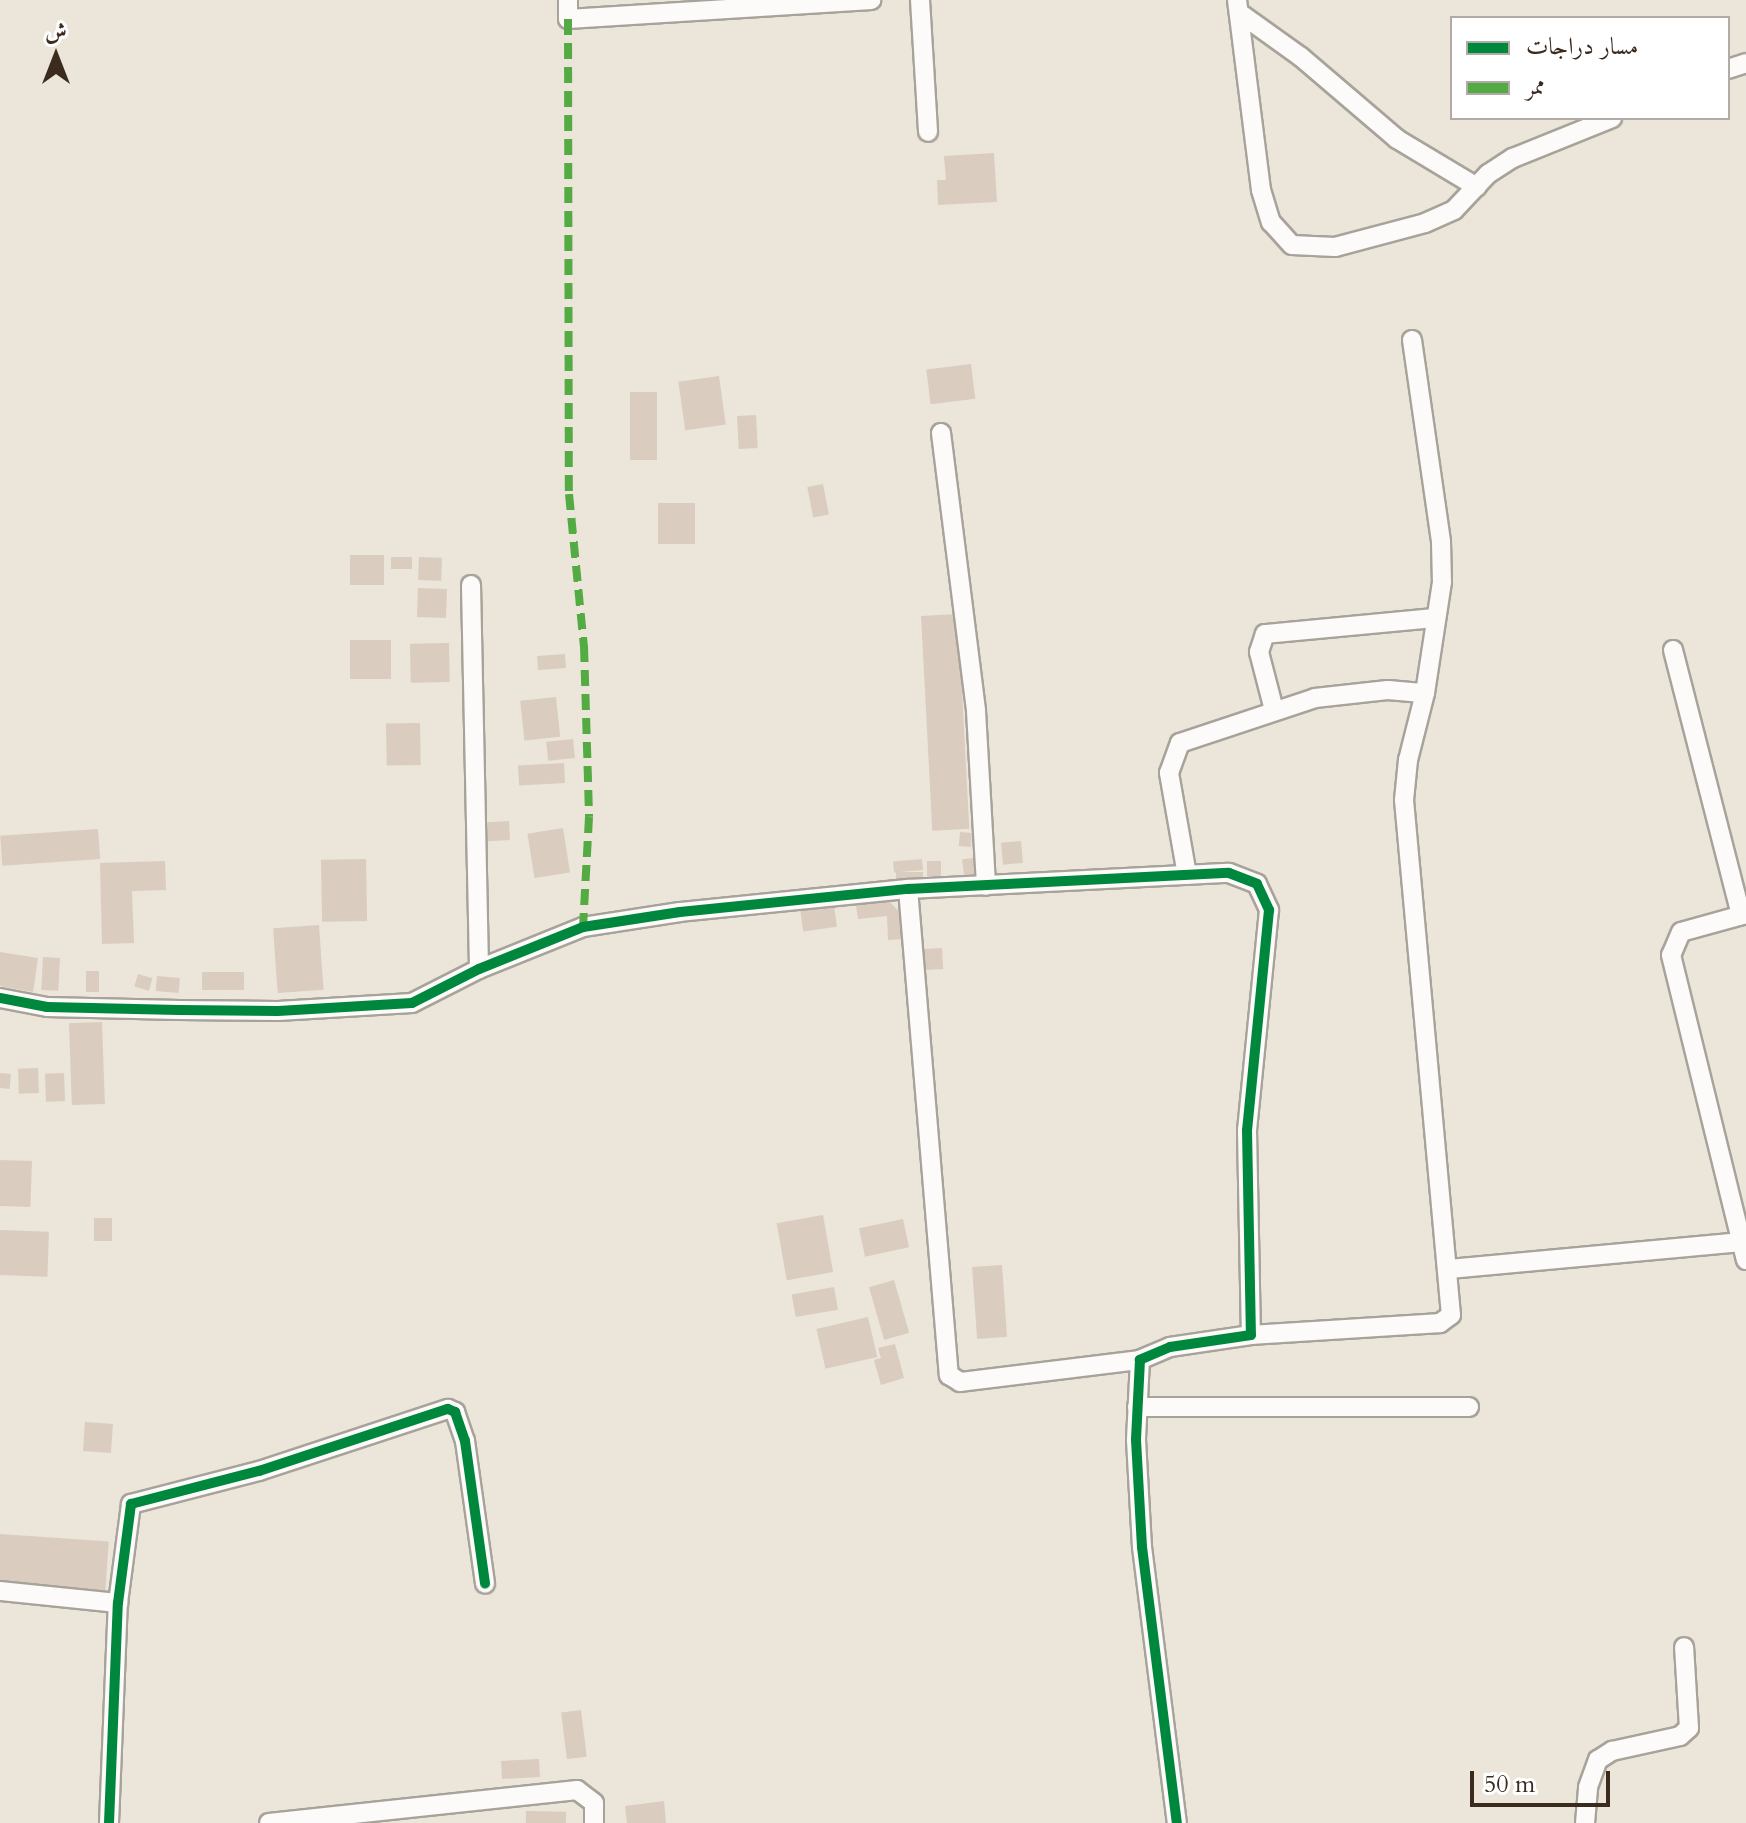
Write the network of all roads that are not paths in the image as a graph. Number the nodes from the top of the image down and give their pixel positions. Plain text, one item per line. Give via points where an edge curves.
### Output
1 (568, 0) edge
2 (871, 0) edge
3 (920, 0) edge
4 (1239, 7) edge
5 (1607, 120) edge
6 (928, 132) dead end
7 (1477, 187) junction
8 (1412, 340) dead end
9 (941, 433) dead end
10 (471, 585) dead end
11 (1433, 618) junction
12 (1673, 650) dead end
13 (1425, 693) junction
14 (1274, 710) junction
15 (1187, 875) junction
16 (986, 886) junction
17 (908, 889) junction
18 (1744, 914) edge
19 (479, 969) junction
20 (0, 998) edge
21 (1743, 1251) edge
22 (1450, 1269) junction
23 (1251, 1335) junction
24 (1140, 1360) junction
25 (1137, 1407) junction
26 (1469, 1407) dead end
27 (485, 1584) dead end
28 (0, 1591) edge
29 (118, 1603) junction
30 (1684, 1647) dead end
31 (109, 1823) edge
32 (269, 1823) edge
33 (594, 1823) edge
34 (1177, 1823) edge
35 (1585, 1823) edge

1 - 2 street via 568,19
3 - 6 street
4 - 7 street via 1397,139
4 - 7 street via 1261,190 1271,222 1292,245 1335,247 1388,237 1454,210
5 - 7 street via 1513,158
8 - 11 street via 1441,542 1442,582
9 - 16 street via 974,696
10 - 19 street
11 - 13 street
11 - 14 street via 1265,634 1259,652
12 - 18 street
13 - 14 street via 1359,692
13 - 22 street via 1404,800
14 - 15 street via 1188,738 1174,755 1169,773
15 - 16 street
15 - 23 street via 1229,873 1245,878 1263,891 1269,910 1247,1130
16 - 17 street
17 - 19 street via 583,927
17 - 24 street via 949,1375 960,1382
18 - 21 street via 1681,932 1671,955
19 - 20 street via 412,1003 354,1007 47,1007
21 - 22 street
22 - 23 street via 1447,1321
23 - 24 street via 1170,1347
24 - 25 street
25 - 26 street
25 - 34 street via 1146,1583
27 - 29 street via 465,1441 455,1412 448,1409 259,1471 131,1504
28 - 29 street
29 - 31 street
30 - 35 street via 1689,1728 1680,1736 1612,1751 1598,1760 1588,1787
32 - 33 street via 577,1790 594,1803

